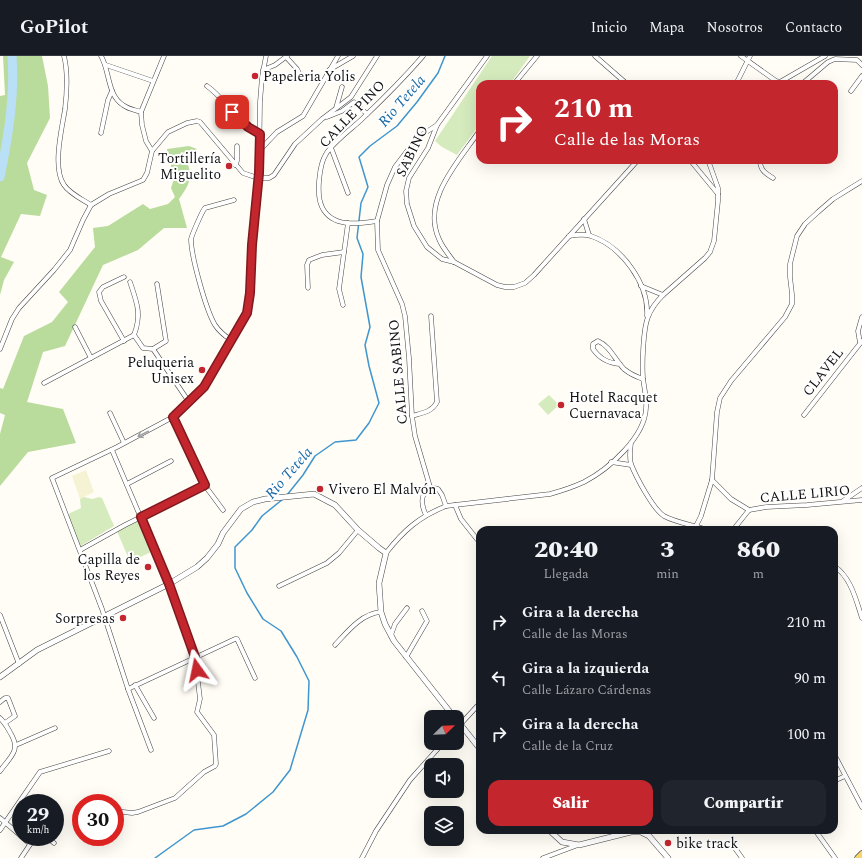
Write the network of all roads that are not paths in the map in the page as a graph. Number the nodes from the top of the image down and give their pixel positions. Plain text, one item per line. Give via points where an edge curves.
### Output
1 (64, 56) edge
2 (101, 56) edge
3 (164, 56) edge
4 (266, 56) edge
5 (286, 56) edge
6 (338, 56) edge
7 (353, 56) edge
8 (377, 56) edge
9 (423, 56) edge
10 (487, 56) edge
11 (537, 56) edge
12 (595, 56) edge
13 (740, 56) edge
14 (750, 56) edge
15 (825, 56) edge
16 (840, 57) edge
17 (747, 61) junction
18 (106, 65) junction
19 (862, 65) edge
20 (263, 70) junction
21 (329, 70) junction
22 (862, 76) edge
23 (301, 77) dead end
24 (517, 80) edge
25 (622, 80) edge
26 (738, 80) edge
27 (775, 80) edge
28 (783, 80) edge
29 (807, 80) edge
30 (153, 81) junction
31 (207, 86) dead end
32 (342, 88) dead end
33 (112, 91) junction
34 (851, 91) dead end
35 (336, 109) junction
36 (141, 112) junction
37 (367, 114) junction
38 (322, 119) junction
39 (437, 125) junction
40 (101, 133) dead end
41 (260, 134) junction
42 (476, 136) edge
43 (237, 146) dead end
44 (331, 148) junction
45 (152, 151) junction
46 (260, 151) junction
47 (634, 164) edge
48 (709, 164) edge
49 (760, 164) edge
50 (235, 165) junction
51 (694, 165) edge
52 (258, 178) junction
53 (773, 178) dead end
54 (862, 181) edge
55 (348, 194) dead end
56 (718, 194) junction
57 (234, 200) dead end
58 (91, 205) junction
59 (584, 219) junction
60 (377, 221) junction
61 (350, 223) junction
62 (589, 235) junction
63 (569, 236) junction
64 (443, 247) junction
65 (344, 252) junction
66 (434, 253) junction
67 (454, 262) junction
68 (124, 277) dead end
69 (130, 282) dead end
70 (157, 284) dead end
71 (641, 286) junction
72 (308, 288) dead end
73 (663, 294) junction
74 (343, 305) dead end
75 (430, 316) dead end
76 (647, 318) junction
77 (862, 318) edge
78 (75, 327) dead end
79 (134, 335) junction
80 (231, 340) junction
81 (124, 341) junction
82 (861, 342) edge
83 (0, 349) edge
84 (153, 349) junction
85 (91, 358) junction
86 (620, 364) junction
87 (643, 379) junction
88 (44, 383) dead end
89 (189, 402) junction
90 (110, 413) dead end
91 (804, 415) dead end
92 (412, 416) junction
93 (173, 417) junction
94 (124, 443) junction
95 (631, 443) junction
96 (112, 450) junction
97 (171, 461) dead end
98 (611, 462) junction
99 (631, 465) junction
100 (712, 480) junction
101 (127, 484) junction
102 (205, 485) junction
103 (430, 487) junction
104 (862, 488) edge
105 (862, 500) edge
106 (843, 501) junction
107 (455, 505) junction
108 (446, 506) junction
109 (223, 510) dead end
110 (749, 510) junction
111 (426, 515) junction
112 (141, 517) junction
113 (696, 526) joint
114 (736, 526) edge
115 (358, 530) junction
116 (476, 538) edge
117 (80, 550) junction
118 (386, 553) junction
119 (838, 568) edge
120 (169, 584) junction
121 (279, 586) dead end
122 (407, 608) dead end
123 (861, 610) edge
124 (381, 612) junction
125 (422, 612) dead end
126 (0, 615) edge
127 (104, 617) junction
128 (862, 618) edge
129 (391, 635) junction
130 (335, 645) dead end
131 (406, 656) junction
132 (195, 657) junction
133 (19, 664) junction
134 (0, 677) edge
135 (255, 678) dead end
136 (135, 685) junction
137 (128, 689) junction
138 (0, 702) edge
139 (476, 707) edge
140 (448, 710) edge
141 (0, 718) edge
142 (154, 718) dead end
143 (464, 718) edge
144 (5, 722) junction
145 (55, 728) dead end
146 (464, 731) edge
147 (16, 744) junction
148 (476, 744) edge
149 (151, 750) dead end
150 (437, 750) edge
151 (109, 751) dead end
152 (838, 762) edge
153 (0, 771) edge
154 (845, 776) junction
155 (838, 779) edge
156 (862, 807) edge
157 (124, 812) edge
158 (0, 818) edge
159 (6, 822) junction
160 (12, 828) edge
161 (0, 830) edge
162 (553, 834) edge
163 (626, 834) edge
164 (648, 834) edge
165 (818, 834) edge
166 (621, 836) joint
167 (732, 844) dead end
168 (579, 845) junction
169 (29, 846) edge
170 (862, 854) edge
171 (21, 858) edge
172 (362, 858) edge
173 (543, 858) edge
174 (668, 858) edge
175 (742, 858) edge
176 (835, 858) edge
177 (858, 858) edge

1 - 58 street via 65,108 59,173 66,188
2 - 18 street
3 - 30 street
4 - 20 street
5 - 20 street
5 - 23 street
6 - 21 street
7 - 21 street
8 - 35 street via 351,97
9 - 37 street, CALLE PINO
10 - 39 street, CALLE SABINO
11 - 24 street
12 - 25 street
13 - 17 street
14 - 17 street
15 - 28 street
16 - 19 street via 844,60 857,60
16 - 29 street via 828,62
17 - 26 street
17 - 27 street
18 - 30 street
18 - 33 street
20 - 41 street
21 - 46 street via 302,116 277,132
22 - 34 street
30 - 36 street
31 - 41 street via 219,95 248,127
32 - 35 street
33 - 36 street via 123,105
33 - 40 street
35 - 38 street
36 - 45 street via 146,141
37 - 38 street via 354,102
37 - 44 street, CALLE PINO
38 - 52 street via 295,144 274,175 269,178
39 - 60 street, CALLE SABINO via 417,138 395,167
39 - 66 street, SABINO via 428,148 409,178 406,191 414,226 427,247
41 - 46 street
42 - 64 street via 443,185 435,202 435,229
43 - 50 street
44 - 55 street
44 - 61 street, CALLE PINO via 323,160 320,203 330,217
45 - 50 street via 171,130 197,121
45 - 58 street via 143,180 109,194
46 - 52 street
47 - 59 street, SABINO
48 - 56 street
49 - 53 street via 764,173
50 - 52 street via 243,173
51 - 56 street
52 - 80 street via 248,309
54 - 100 street via 833,199 805,224 797,236 790,264 793,299 791,308 730,381 720,398
56 - 73 street via 714,241 710,252
57 - 80 street via 205,208 191,241 210,316
58 - 83 street via 70,250 19,308
59 - 62 street
59 - 63 street, SABINO
60 - 61 street, CALLE PINO
60 - 92 street, CALLE SABINO via 378,250 405,316
61 - 65 street
62 - 63 street
62 - 71 street via 621,255
63 - 67 street, SABINO via 534,275 525,283 514,286 497,285
64 - 66 street
64 - 67 street
65 - 72 street via 309,260
65 - 74 street via 339,289
66 - 67 street, SABINO via 442,259
68 - 81 street via 99,292 101,301
69 - 79 street via 139,312
70 - 84 street via 166,341
71 - 73 street
71 - 76 street via 648,308
73 - 76 street
75 - 92 street via 437,402 431,410
76 - 87 street via 642,358
77 - 82 street via 858,331
78 - 85 street
79 - 81 street
79 - 84 street via 143,348
80 - 89 street via 204,387
81 - 85 street
82 - 91 street, CLAVEL
84 - 89 street
85 - 88 street
86 - 86 street via 602,342 593,344 593,349 603,359
86 - 87 street via 630,373
87 - 95 street via 646,396 645,418 642,428
89 - 93 street
90 - 94 street
92 - 103 street, CALLE SABINO via 415,436
93 -> 94 street
93 - 102 street
94 - 96 street
95 - 98 street
95 - 99 street
96 - 101 street
96 - 117 street via 52,478
97 - 101 street
98 - 99 street
98 - 107 street via 583,482 550,494
99 - 113 street via 644,491 663,515
100 - 110 street via 731,499
100 - 113 street
101 - 112 street
102 - 109 street
102 - 112 street
103 - 108 street via 438,489
103 - 111 street via 426,489 422,498
104 - 106 street
105 - 106 street, CALLE LIRIO
106 - 110 street, CALLE LIRIO
107 - 108 street
107 - 116 street via 461,519
108 - 111 street
110 - 114 street
111 - 118 street via 408,528
112 - 117 street
112 - 120 street
115 - 118 street
115 - 120 street via 335,505 314,494 259,500 241,509 207,558
115 - 121 street via 327,563
117 - 127 street
118 - 124 street via 379,583
119 - 123 street via 848,580
120 - 127 street
120 - 132 street
122 - 129 street via 395,624
123 - 128 street
124 - 129 street
124 - 130 street via 361,619
125 - 131 street via 426,623
126 - 133 street
127 - 133 street via 38,650
127 - 137 street
129 - 131 street
131 - 140 street
132 - 135 street via 237,639
132 - 136 street
132 - 157 street via 200,699 197,712 214,735 216,764 175,798 138,812
133 - 134 street
136 - 137 street
136 - 142 street
137 - 149 street
138 - 144 street via 8,698 15,716
139 - 143 street
141 - 144 street
144 - 147 street
145 - 147 street
146 - 148 street
147 - 153 street via 15,750
150 - 172 street via 410,780
151 - 159 street via 40,772
152 - 154 street
154 - 155 street
154 - 156 street
158 - 159 street
159 - 160 street
159 - 161 street
162 - 168 street via 562,842
163 - 166 street
164 - 174 street
165 - 176 street
166 - 168 street
167 - 175 street
168 - 173 street
169 - 171 street
170 - 177 main road

